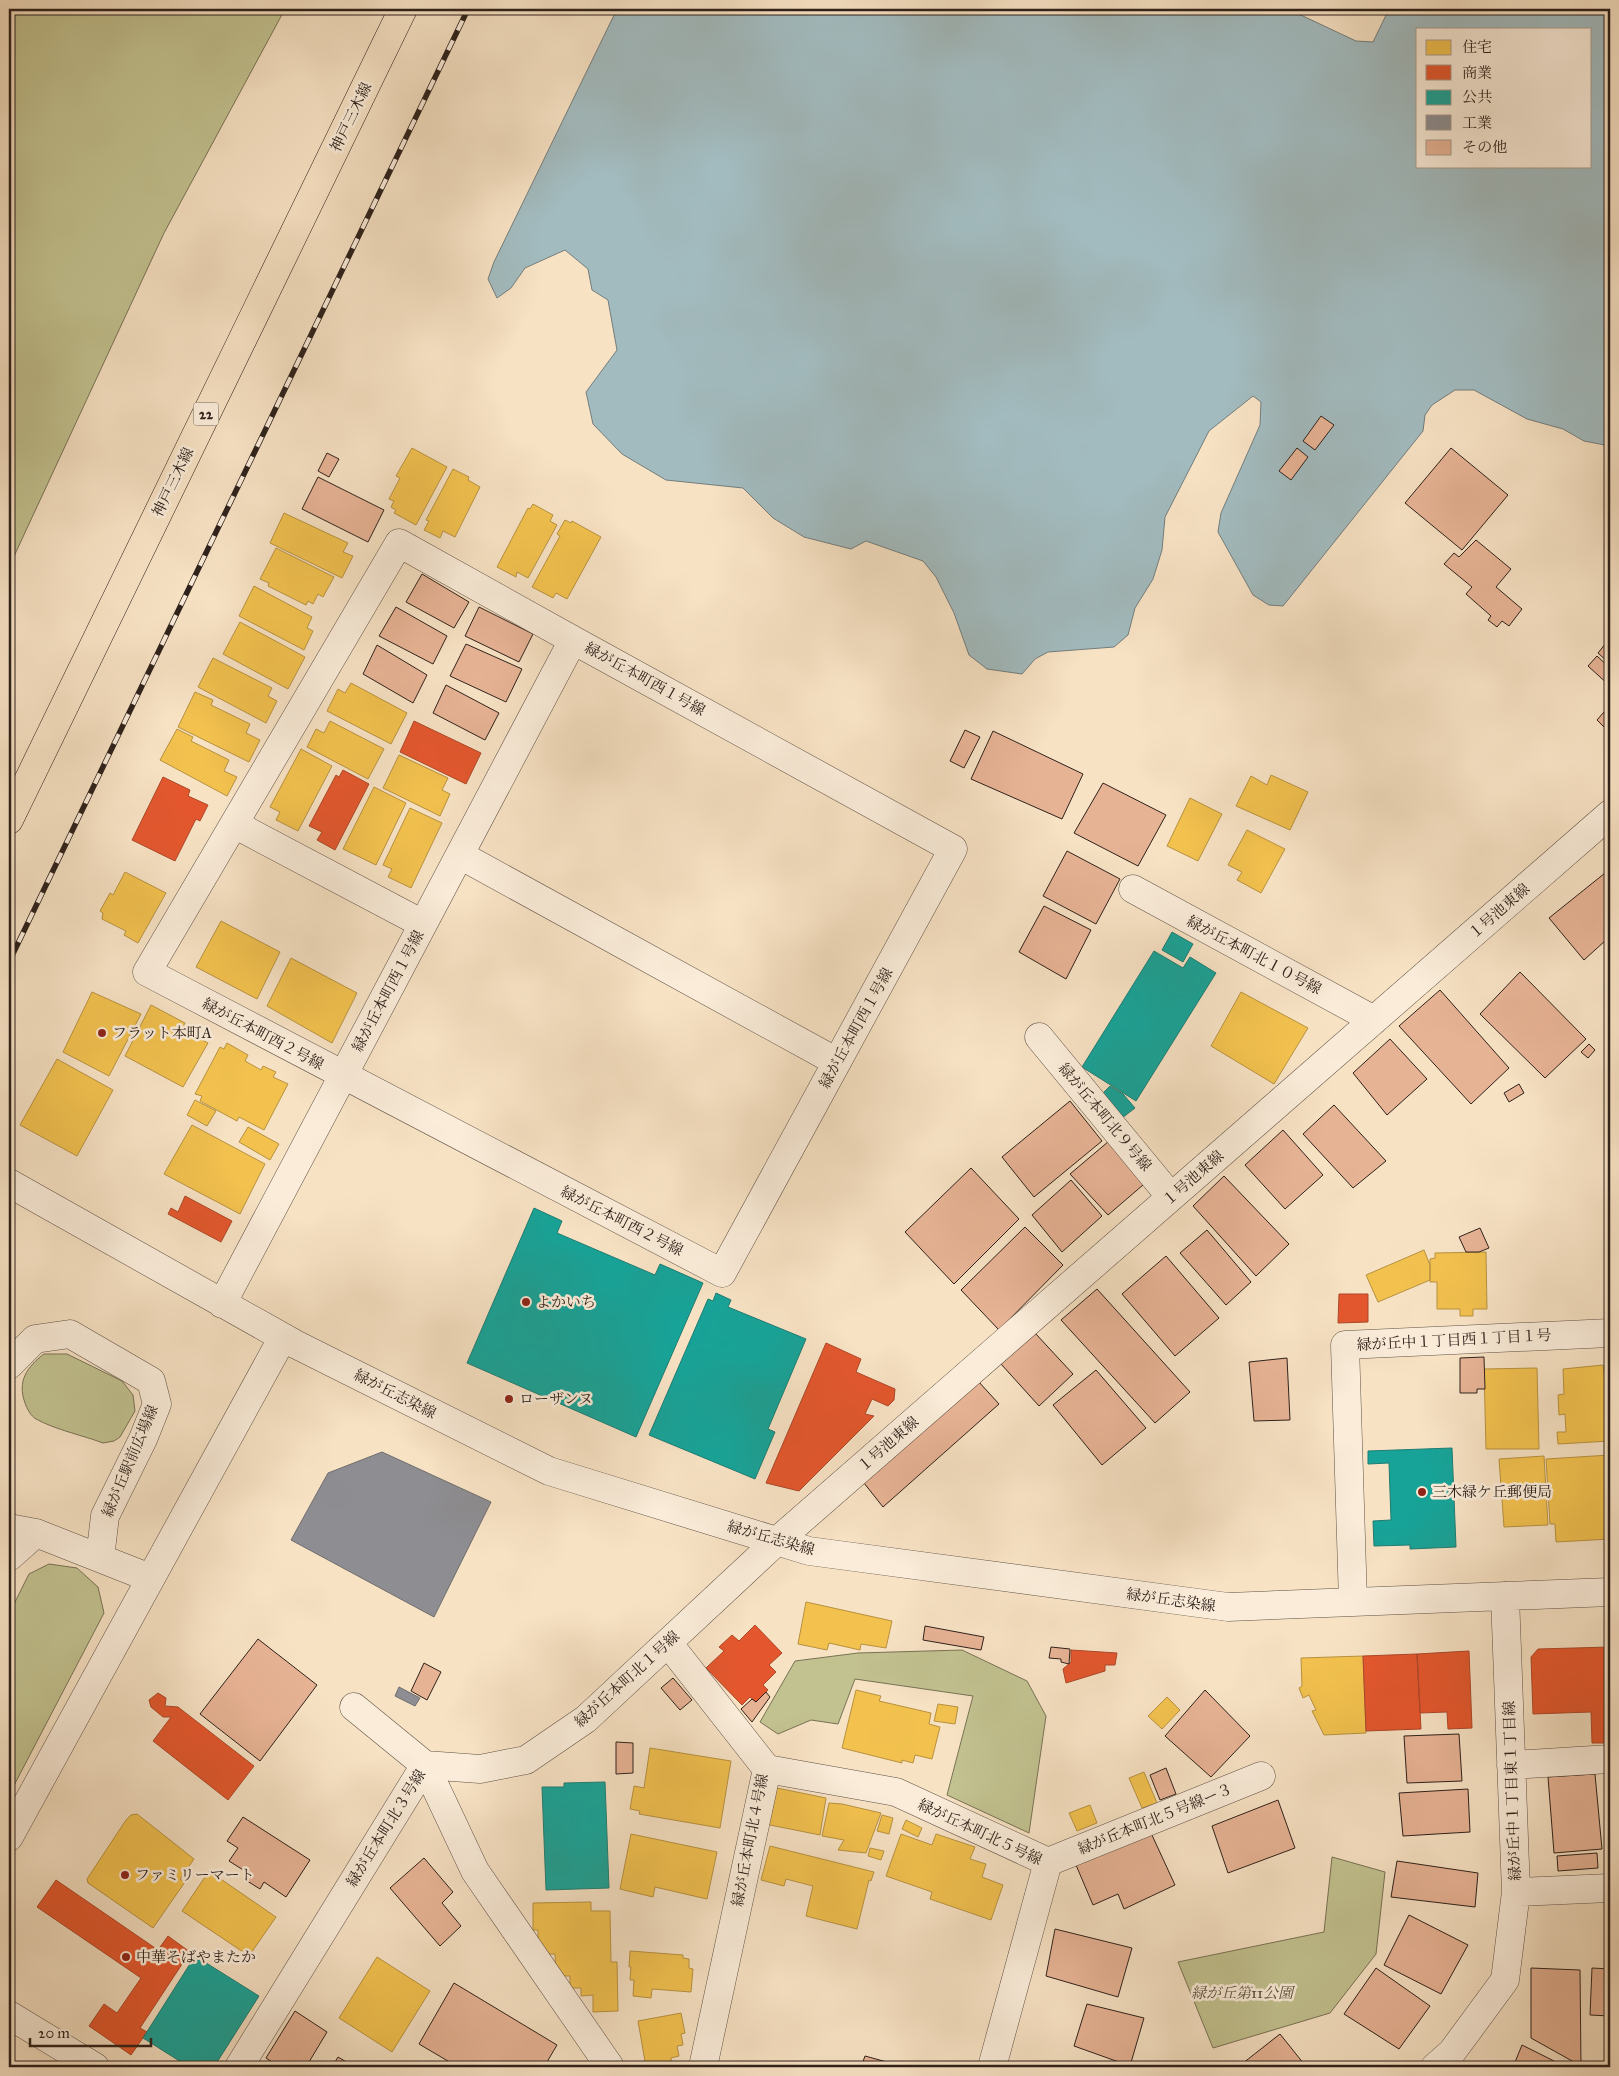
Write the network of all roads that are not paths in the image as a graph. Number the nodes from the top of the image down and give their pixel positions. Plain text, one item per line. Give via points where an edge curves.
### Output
1 (404, 9) edge
2 (573, 640) junction
3 (1610, 814) edge
4 (9, 820) edge
5 (234, 824) junction
6 (460, 855) junction
7 (1133, 889) dead end
8 (423, 924) junction
9 (1374, 1020) junction
10 (1039, 1037) dead end
11 (837, 1062) junction
12 (343, 1076) junction
13 (9, 1183) edge
14 (1171, 1197) junction
15 (722, 1273) joint
16 (222, 1304) junction
17 (1610, 1333) edge
18 (283, 1337) junction
19 (9, 1365) edge
20 (9, 1528) edge
21 (36, 1533) junction
22 (777, 1541) junction
23 (9, 1557) edge
24 (100, 1558) junction
25 (150, 1578) junction
26 (1610, 1592) edge
27 (1505, 1596) junction
28 (1353, 1602) junction
29 (668, 1643) junction
30 (354, 1707) dead end
31 (1610, 1759) edge
32 (425, 1765) junction
33 (1511, 1765) junction
34 (767, 1770) junction
35 (1261, 1776) dead end
36 (9, 1837) edge
37 (1048, 1862) junction
38 (1610, 1888) edge
39 (1516, 1892) junction
40 (9, 2015) edge
41 (82, 2064) edge
42 (239, 2067) edge
43 (610, 2067) edge
44 (703, 2067) edge
45 (992, 2067) edge
46 (1435, 2067) edge

1 - 4 main road, 神戸三木線 / 22
2 - 5 street via 399,543
2 - 6 street, 緑が丘本町西１号線
2 - 11 street, 緑が丘本町西１号線 via 953,849
3 - 9 street, １号池東線
5 - 8 street
5 - 12 street, 緑が丘本町西２号線 via 147,972
6 - 8 street, 緑が丘本町西１号線
6 - 11 street
7 - 9 street, 緑が丘本町北１０号線
8 - 12 street, 緑が丘本町西１号線
9 - 14 street, １号池東線
10 - 14 street, 緑が丘本町北９号線
11 - 15 street, 緑が丘本町西１号線
12 - 15 street, 緑が丘本町西２号線
12 - 16 street, 緑が丘本町西１号線
13 - 16 street, 緑が丘志染線
14 - 22 street, １号池東線
16 - 18 street, 緑が丘志染線
17 - 28 street, 緑が丘中１丁目西１丁目１号 via 1345,1345
18 - 22 street, 緑が丘志染線 via 549,1471
18 - 25 street
19 - 24 street, 緑が丘駅前広場線 via 36,1339 70,1334 151,1381 157,1404 105,1516
20 - 21 street
21 - 23 street
21 - 24 street
22 - 28 street, 緑が丘志染線 via 809,1551 1228,1607
22 - 29 street, 緑が丘本町北１号線
24 - 25 street
25 - 36 street
26 - 27 street, 緑が丘志染線
27 - 28 street, 緑が丘志染線
27 - 33 street, 緑が丘中１丁目東１丁目線
29 - 32 street, 緑が丘本町北１号線 via 586,1719 526,1760 480,1769
29 - 34 street, 緑が丘本町北４号線
30 - 32 street
31 - 33 street
32 - 42 street, 緑が丘本町北３号線
32 - 43 street, 緑が丘本町北３号線 via 475,1870
33 - 39 street, 緑が丘中１丁目東１丁目線
34 - 37 street, 緑が丘本町北５号線 via 896,1792
34 - 44 street, 緑が丘本町北４号線
35 - 37 street, 緑が丘本町北５号線ー３
37 - 45 street, 緑が丘本町北５号線
38 - 39 street, 緑が丘中１丁目東１丁目線
39 - 46 street via 1505,1980 1452,2052
40 - 41 street

